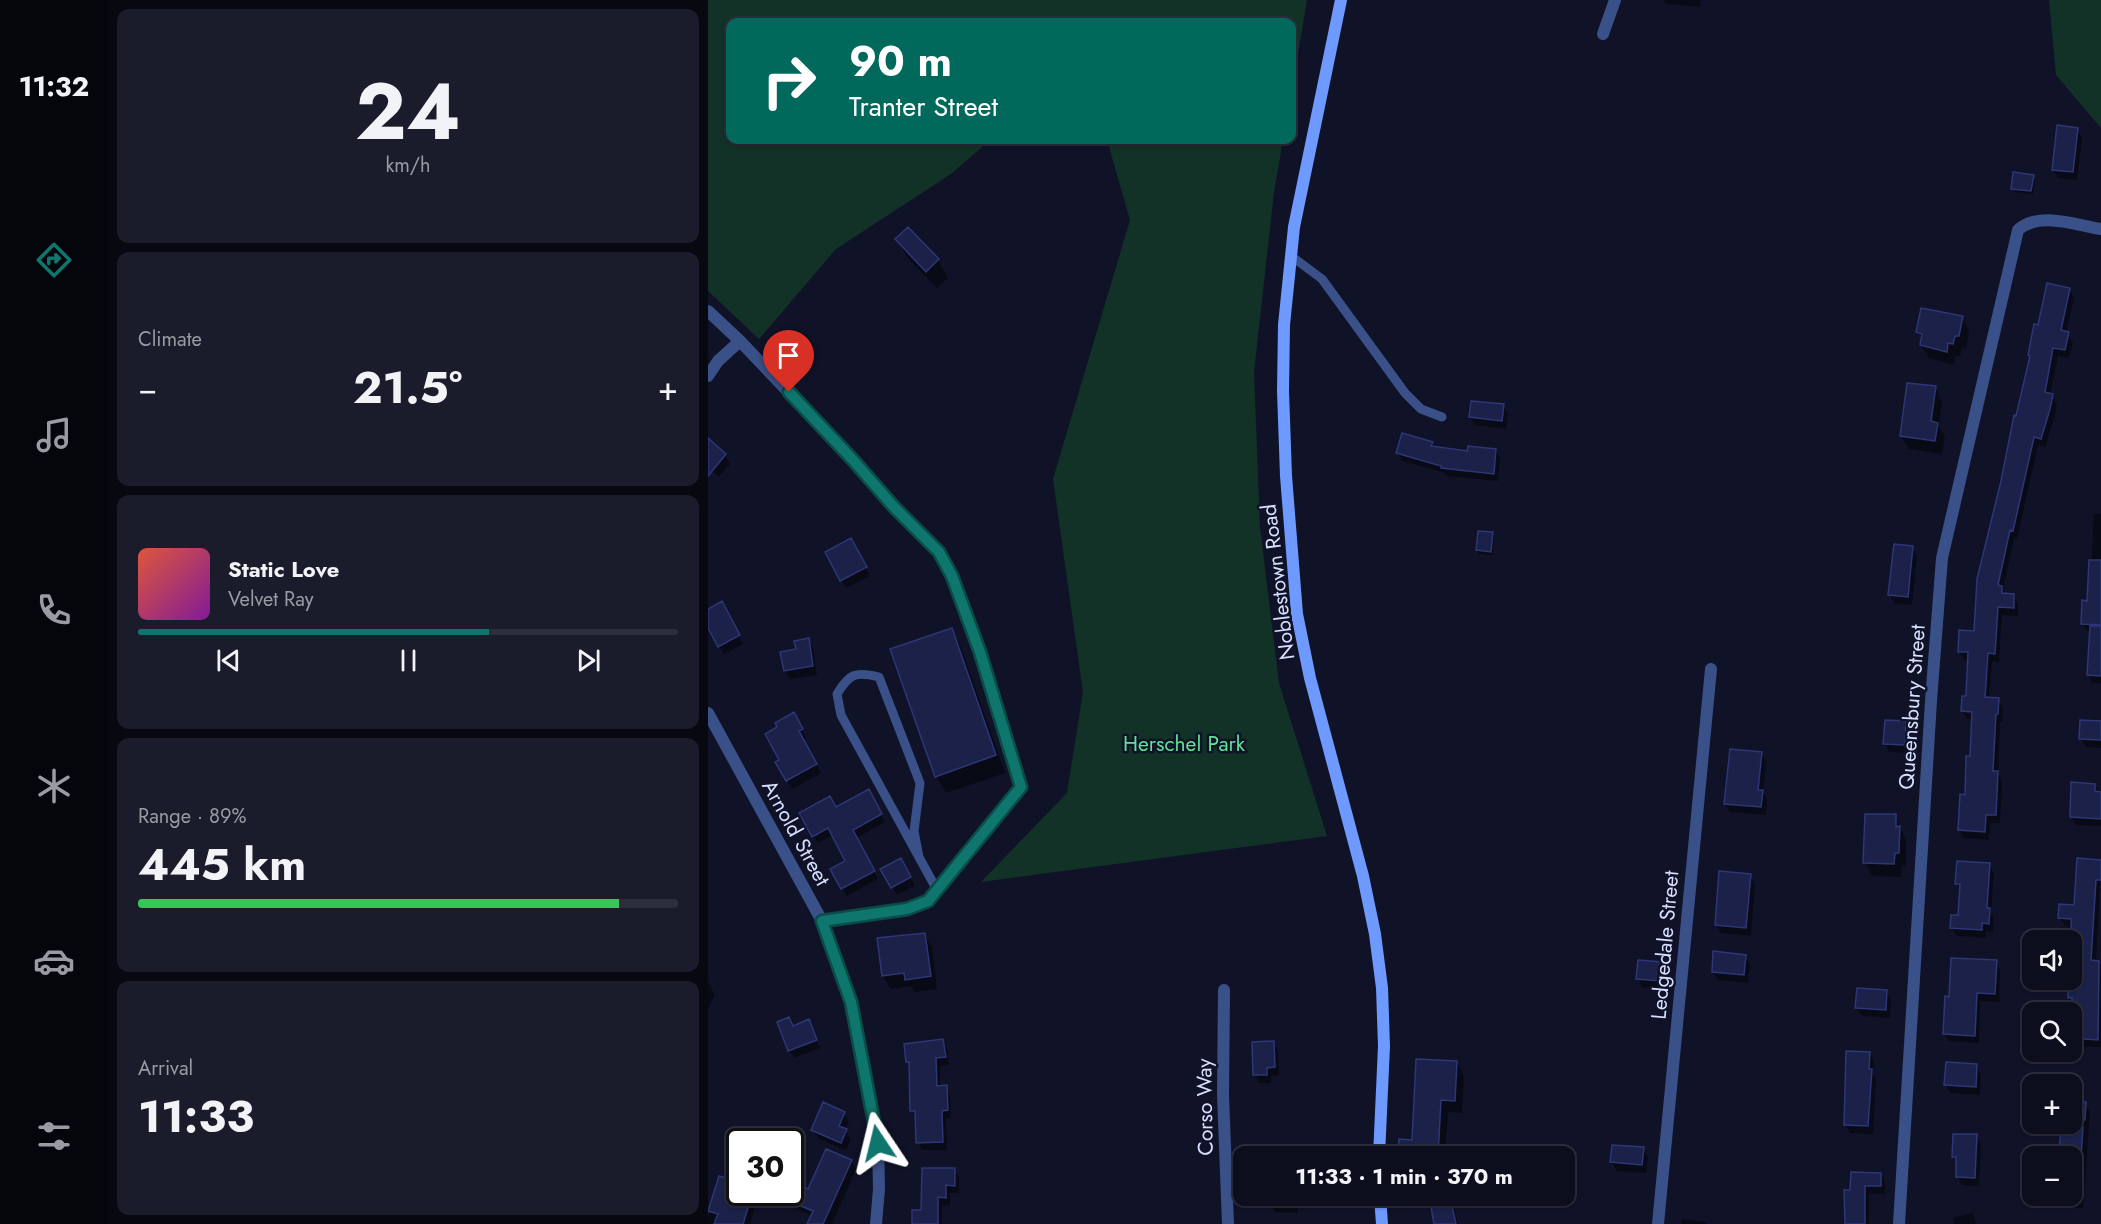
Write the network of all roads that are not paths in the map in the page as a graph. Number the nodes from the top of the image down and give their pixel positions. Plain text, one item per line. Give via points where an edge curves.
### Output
1 (1341, 0) edge
2 (1615, 0) edge
3 (1603, 34) dead end
4 (2101, 229) edge
5 (1291, 256) junction
6 (708, 310) edge
7 (740, 341) junction
8 (713, 360) edge
9 (708, 376) edge
10 (1442, 417) dead end
11 (1711, 669) dead end
12 (708, 713) edge
13 (920, 857) junction
14 (937, 890) junction
15 (822, 921) junction
16 (1224, 990) dead end
17 (1379, 1146) edge
18 (1381, 1206) edge
19 (876, 1224) edge
20 (1228, 1224) edge
21 (1382, 1224) edge
22 (1658, 1224) edge
23 (1899, 1224) edge

1 - 5 main road, Noblestown Road
2 - 3 street
4 - 23 street, Queensbury Street via 2044,220 2027,222 2018,230 1942,558
5 - 10 lane via 1322,279 1405,393 1421,409
5 - 17 main road, Noblestown Road via 1283,391 1297,614 1375,934 1384,1046
6 - 7 street
7 - 8 street
7 - 14 street via 939,552 980,652 1021,787
8 - 9 street
11 - 22 street, Ledgedale Street
12 - 15 street, Arnold Street
13 - 13 lane via 914,831 920,783 879,677 858,674 847,678 837,694 841,715
13 - 14 lane
14 - 15 street via 928,901 907,909
15 - 19 street, Arnold Street via 851,1002 868,1085 878,1143
16 - 20 street, Corso Way
18 - 21 main road

